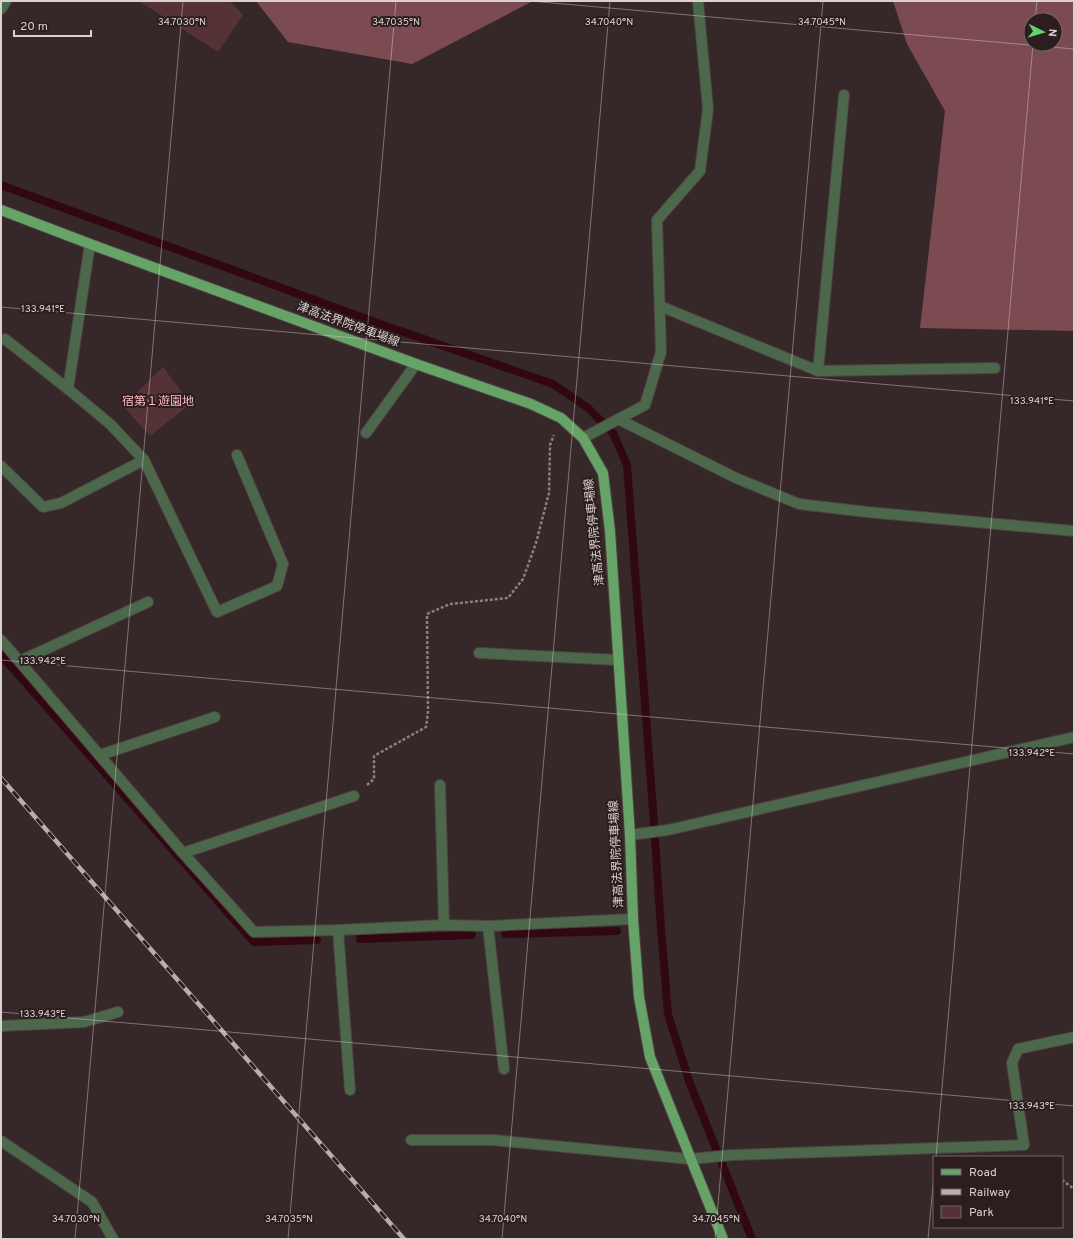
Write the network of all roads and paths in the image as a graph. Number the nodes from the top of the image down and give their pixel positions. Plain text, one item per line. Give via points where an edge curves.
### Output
1 (6, 1) edge
2 (698, 1) edge
3 (1, 9) edge
4 (844, 96) dead end
5 (1, 210) edge
6 (90, 244) junction
7 (660, 306) junction
8 (1, 340) edge
9 (416, 364) junction
10 (995, 368) dead end
11 (818, 371) junction
12 (68, 389) junction
13 (561, 418) junction
14 (616, 420) junction
15 (366, 433) dead end
16 (583, 438) junction
17 (237, 455) dead end
18 (144, 460) junction
19 (1, 466) edge
20 (1074, 531) edge
21 (148, 602) dead end
22 (1, 640) edge
23 (479, 653) dead end
24 (618, 660) junction
25 (20, 661) junction
26 (215, 716) dead end
27 (1074, 738) edge
28 (100, 755) junction
29 (440, 785) dead end
30 (354, 796) joint
31 (630, 835) junction
32 (183, 853) junction
33 (633, 919) junction
34 (444, 926) junction
35 (488, 926) junction
36 (338, 930) junction
37 (118, 1012) dead end
38 (1, 1026) edge
39 (1074, 1037) edge
40 (504, 1069) dead end
41 (350, 1090) dead end
42 (411, 1140) dead end
43 (1, 1141) edge
44 (690, 1159) junction
45 (1063, 1181) edge
46 (1074, 1189) edge
47 (113, 1239) edge
48 (724, 1239) edge

1 - 3 street
2 - 7 street via 708,109 700,171 657,220
4 - 11 street
5 - 6 main road, 津高法界院停車場線
6 - 9 main road, 津高法界院停車場線
6 - 12 street
7 - 11 street
7 - 14 street via 661,352 645,405
8 - 12 street via 5,339
9 - 13 main road, 津高法界院停車場線 via 531,404
9 - 15 street
10 - 11 street
12 - 18 street via 110,424
13 - 16 main road, 津高法界院停車場線
13 - 30 path via 550,446 549,493 524,579 508,598 450,604 426,614 426,727 374,756 374,779
14 - 16 street
14 - 20 street via 736,478 798,504
16 - 24 main road, 津高法界院停車場線 via 603,473 610,531
17 - 18 street via 283,564 277,586 217,612
18 - 19 street via 62,503 43,507
21 - 25 street
22 - 25 street
23 - 24 street
24 - 31 main road, 津高法界院停車場線
25 - 28 street
26 - 28 street
27 - 31 street via 662,831
28 - 32 street
29 - 34 street
30 - 32 street
31 - 33 main road, 津高法界院停車場線
32 - 36 street via 254,932
33 - 35 street
33 - 44 main road, 津高法界院停車場線 via 639,996 650,1057
34 - 35 street
34 - 36 street
35 - 40 street
36 - 41 street
37 - 38 street via 84,1022
39 - 44 street via 1018,1049 1012,1063 1024,1145
42 - 44 street via 493,1140
43 - 47 street via 92,1202
44 - 48 main road, 津高法界院停車場線
45 - 46 path

